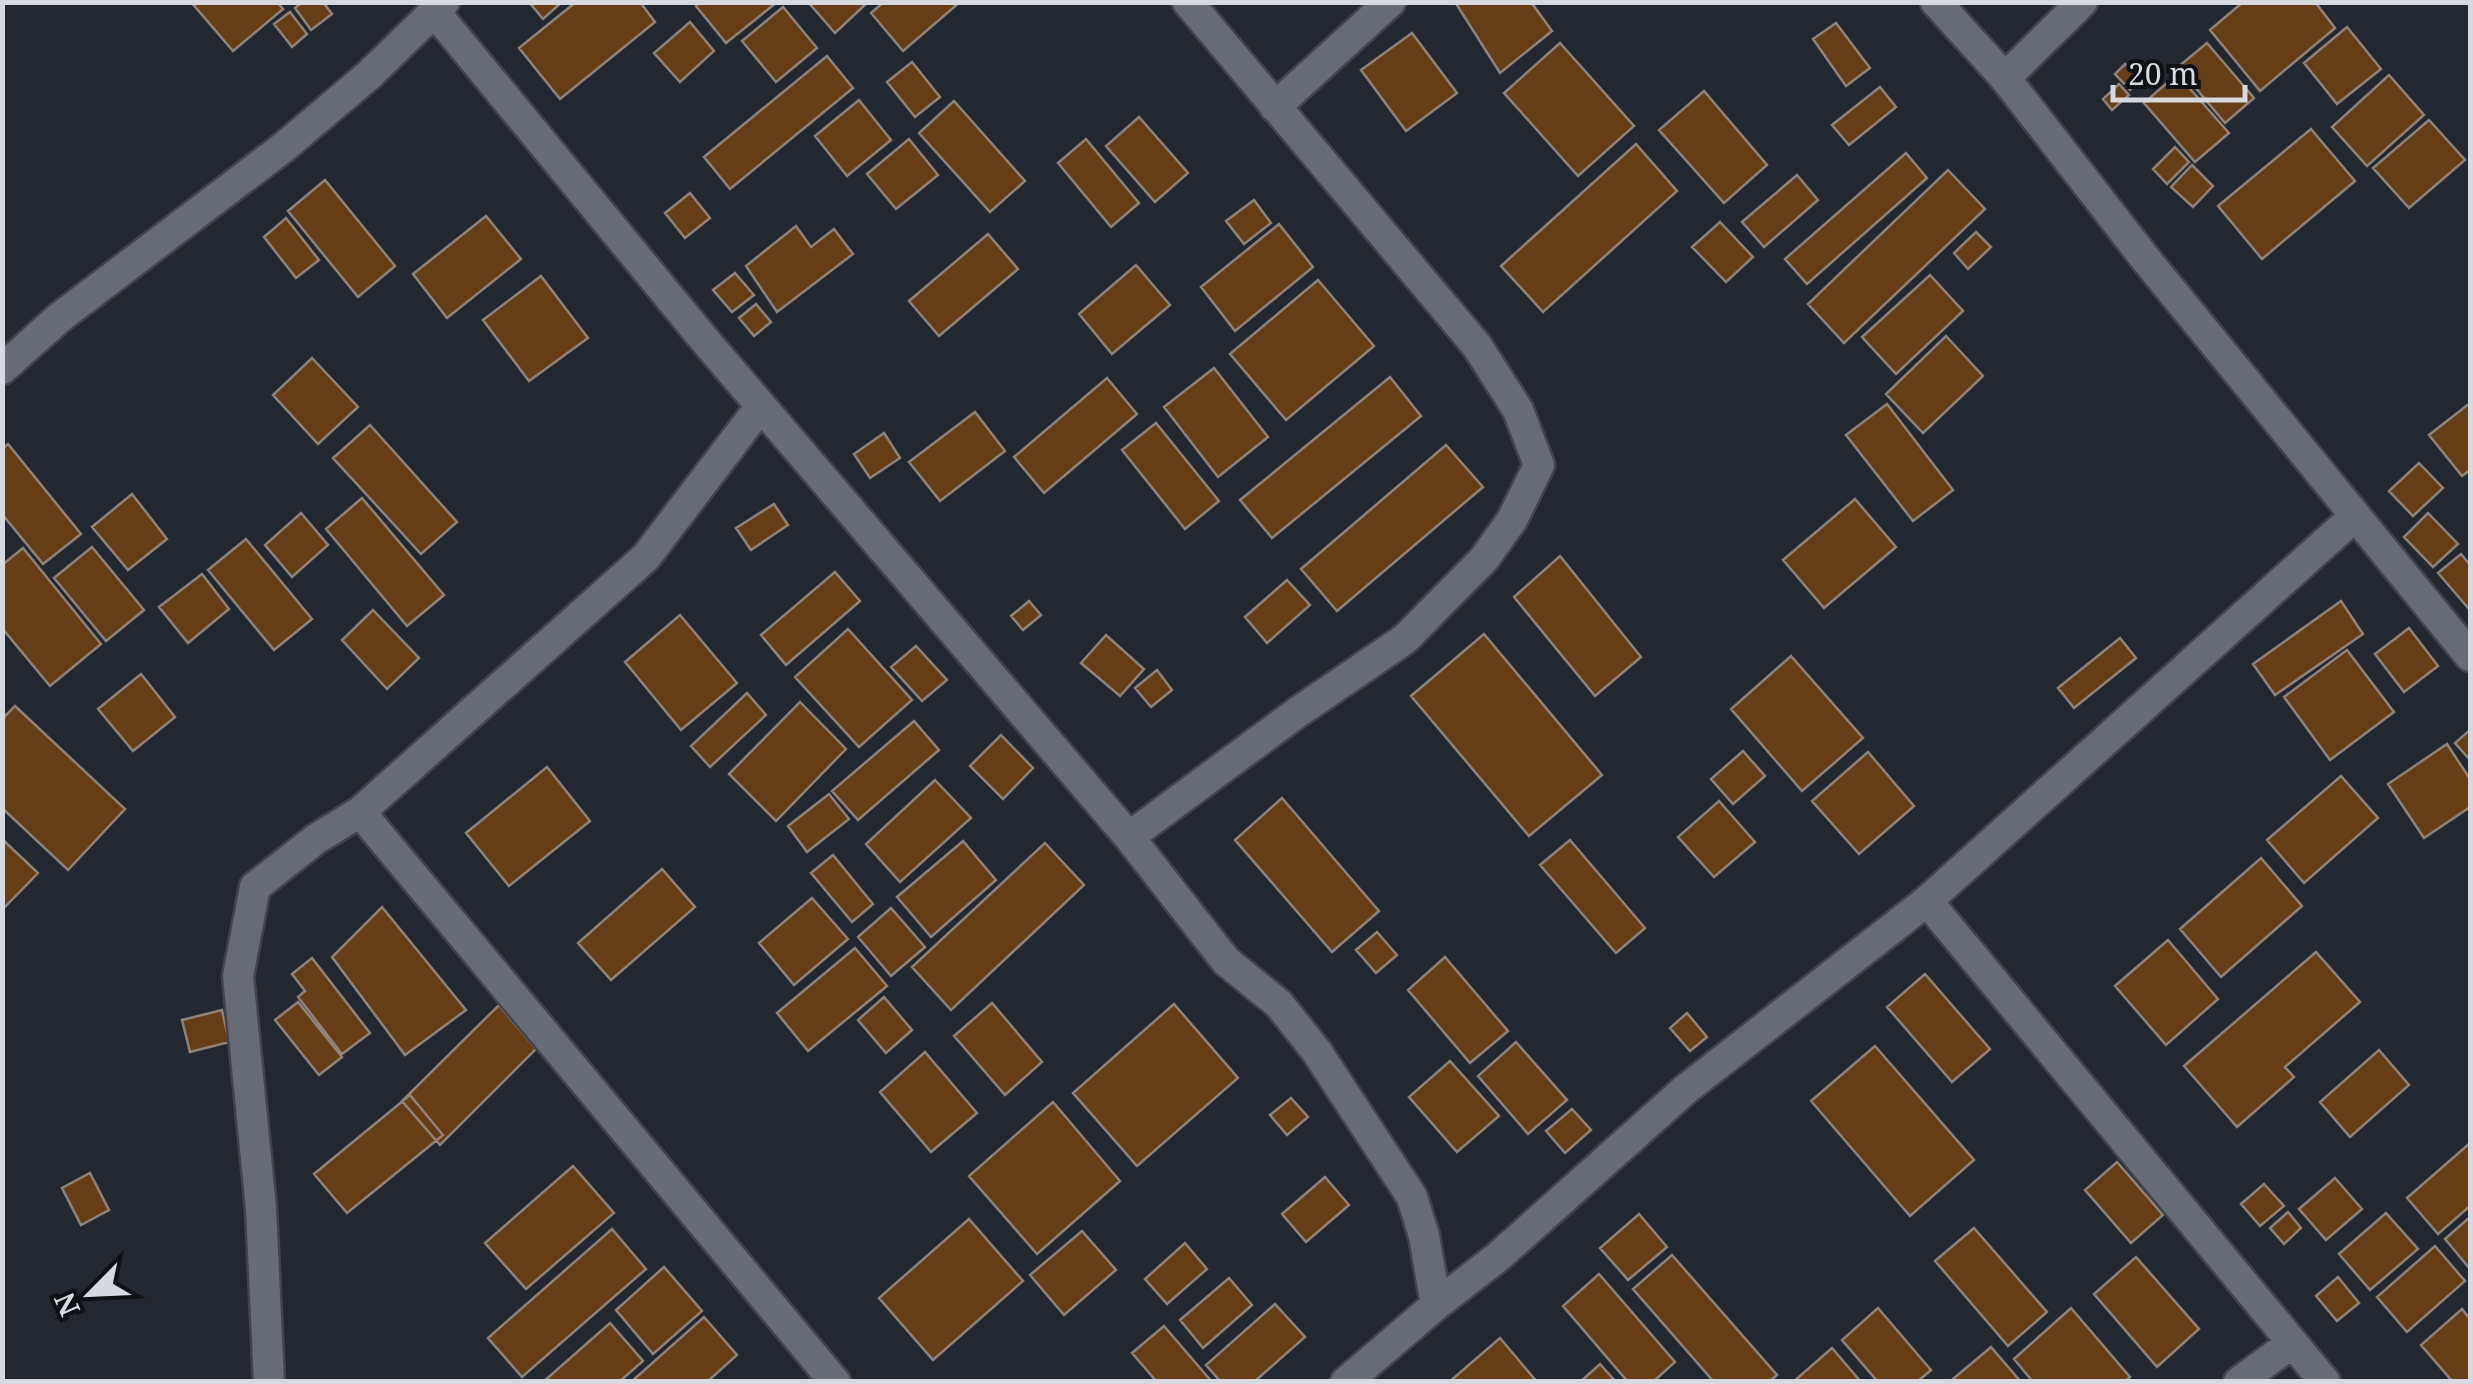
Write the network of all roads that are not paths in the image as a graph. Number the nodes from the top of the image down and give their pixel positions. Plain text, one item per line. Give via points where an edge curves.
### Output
1 (1188, 2) edge
2 (1390, 2) edge
3 (1936, 2) edge
4 (2082, 2) edge
5 (439, 7) edge
6 (2005, 78) junction
7 (1275, 106) junction
8 (2, 370) edge
9 (761, 406) junction
10 (2355, 516) junction
11 (2470, 656) edge
12 (360, 812) junction
13 (1129, 836) junction
14 (1927, 901) junction
15 (1436, 1305) junction
16 (2292, 1343) junction
17 (269, 1382) edge
18 (836, 1382) edge
19 (1346, 1382) edge
20 (2239, 1382) edge
21 (2326, 1382) edge

1 - 7 street
2 - 7 street
3 - 6 street
4 - 6 street
5 - 8 street via 284,147 59,318
5 - 9 street via 630,252
6 - 10 street
7 - 13 street via 1477,346 1518,410 1539,465 1484,559 1405,638
9 - 12 street via 646,557
9 - 13 street
10 - 11 street
10 - 14 street
12 - 17 street via 255,888 238,976 261,1208
12 - 18 street
13 - 15 street via 1226,960 1289,1016 1380,1148 1412,1197
14 - 15 street via 1686,1089
14 - 16 street
15 - 19 street
16 - 20 street
16 - 21 street

